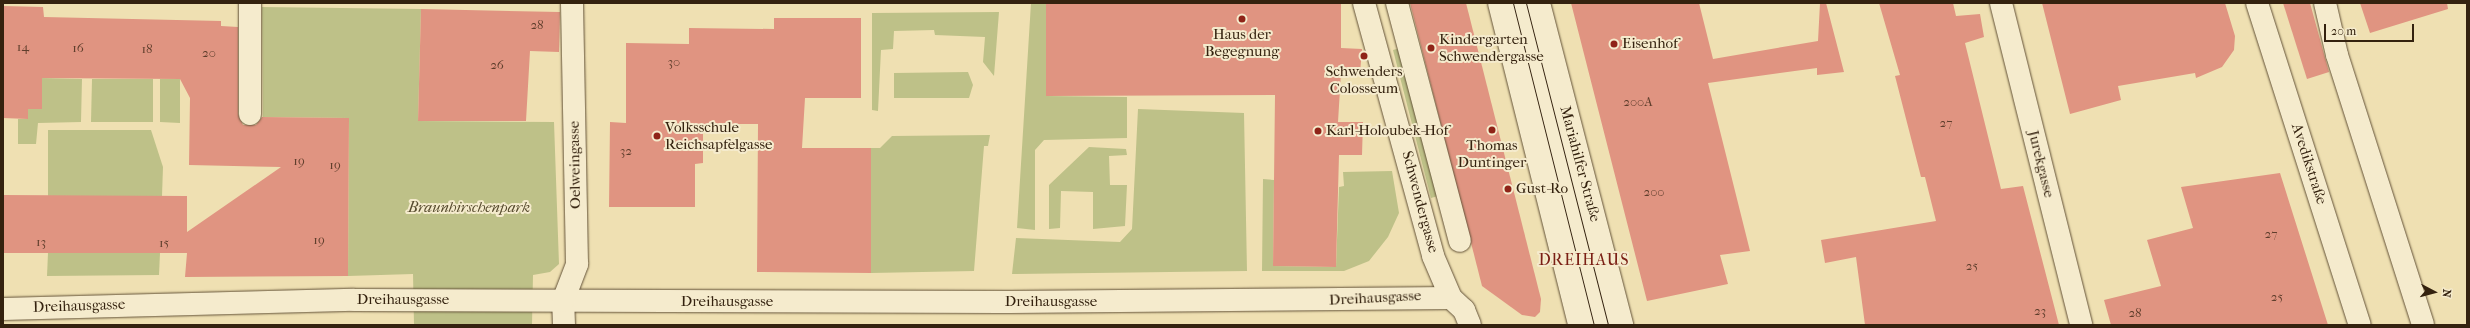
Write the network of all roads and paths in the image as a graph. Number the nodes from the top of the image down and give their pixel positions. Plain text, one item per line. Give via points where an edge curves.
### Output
1 (250, 3) edge
2 (572, 3) edge
3 (1364, 3) edge
4 (1397, 3) edge
5 (1499, 3) edge
6 (1520, 3) edge
7 (1539, 3) edge
8 (2001, 3) edge
9 (2257, 3) edge
10 (2324, 3) edge
11 (250, 114) dead end
12 (1557, 153) junction
13 (1460, 241) dead end
14 (1451, 298) junction
15 (563, 301) junction
16 (3, 309) edge
17 (564, 325) edge
18 (1470, 325) edge
19 (1579, 325) edge
20 (1601, 325) edge
21 (1622, 325) edge
22 (2081, 325) edge
23 (2360, 325) edge
24 (2423, 325) edge

1 - 11 street
2 - 15 street, Oelweingasse via 577,264
3 - 14 street, Schwendergasse via 1433,256
4 - 13 street, Schwendergasse
5 - 12 street, Mariahilfer Straße
6 - 12 street
7 - 12 street, Mariahilfer Straße
8 - 22 street, Jurekgasse
9 - 23 street, Avedikstraße
10 - 24 street via 2337,55
12 - 19 street, Mariahilfer Straße
12 - 20 street
12 - 21 street, Mariahilfer Straße
14 - 15 street, Dreihausgasse via 1011,302
14 - 18 street, Schwendergasse via 1464,310
15 - 16 street, Dreihausgasse via 304,300
15 - 17 street, Oelweingasse

